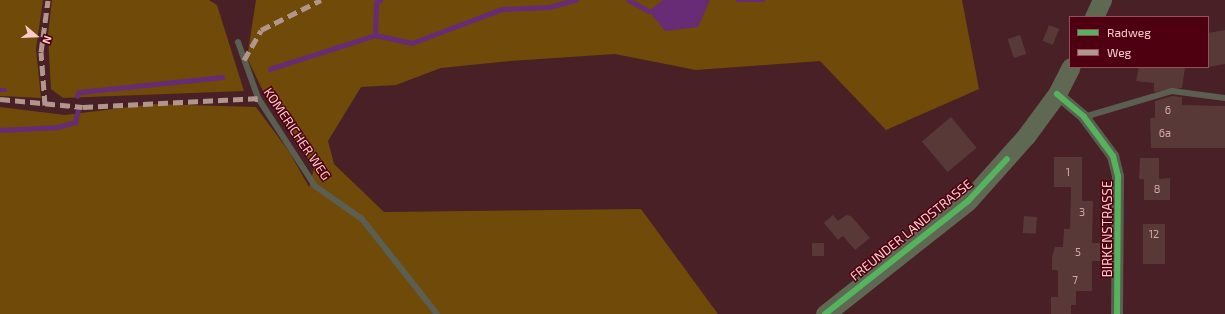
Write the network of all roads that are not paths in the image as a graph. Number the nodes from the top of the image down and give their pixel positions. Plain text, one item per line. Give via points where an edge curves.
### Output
1 (1102, 0) edge
2 (1094, 16) edge
3 (238, 42) dead end
4 (1070, 68) edge
5 (1057, 94) junction
6 (1225, 98) edge
7 (1084, 117) junction
8 (437, 314) edge
9 (824, 314) edge
10 (1117, 314) edge

1 - 2 main road
3 - 8 lane, KOMERICHER WEG via 258,98 315,186 362,219
4 - 5 main road, FREUNDER LANDSTRASSE
5 - 7 street, BIRKENSTRASSE
5 - 9 main road, FREUNDER LANDSTRASSE via 1007,159 968,200
6 - 7 lane via 1172,91
7 - 10 street, BIRKENSTRASSE via 1113,156 1118,176

